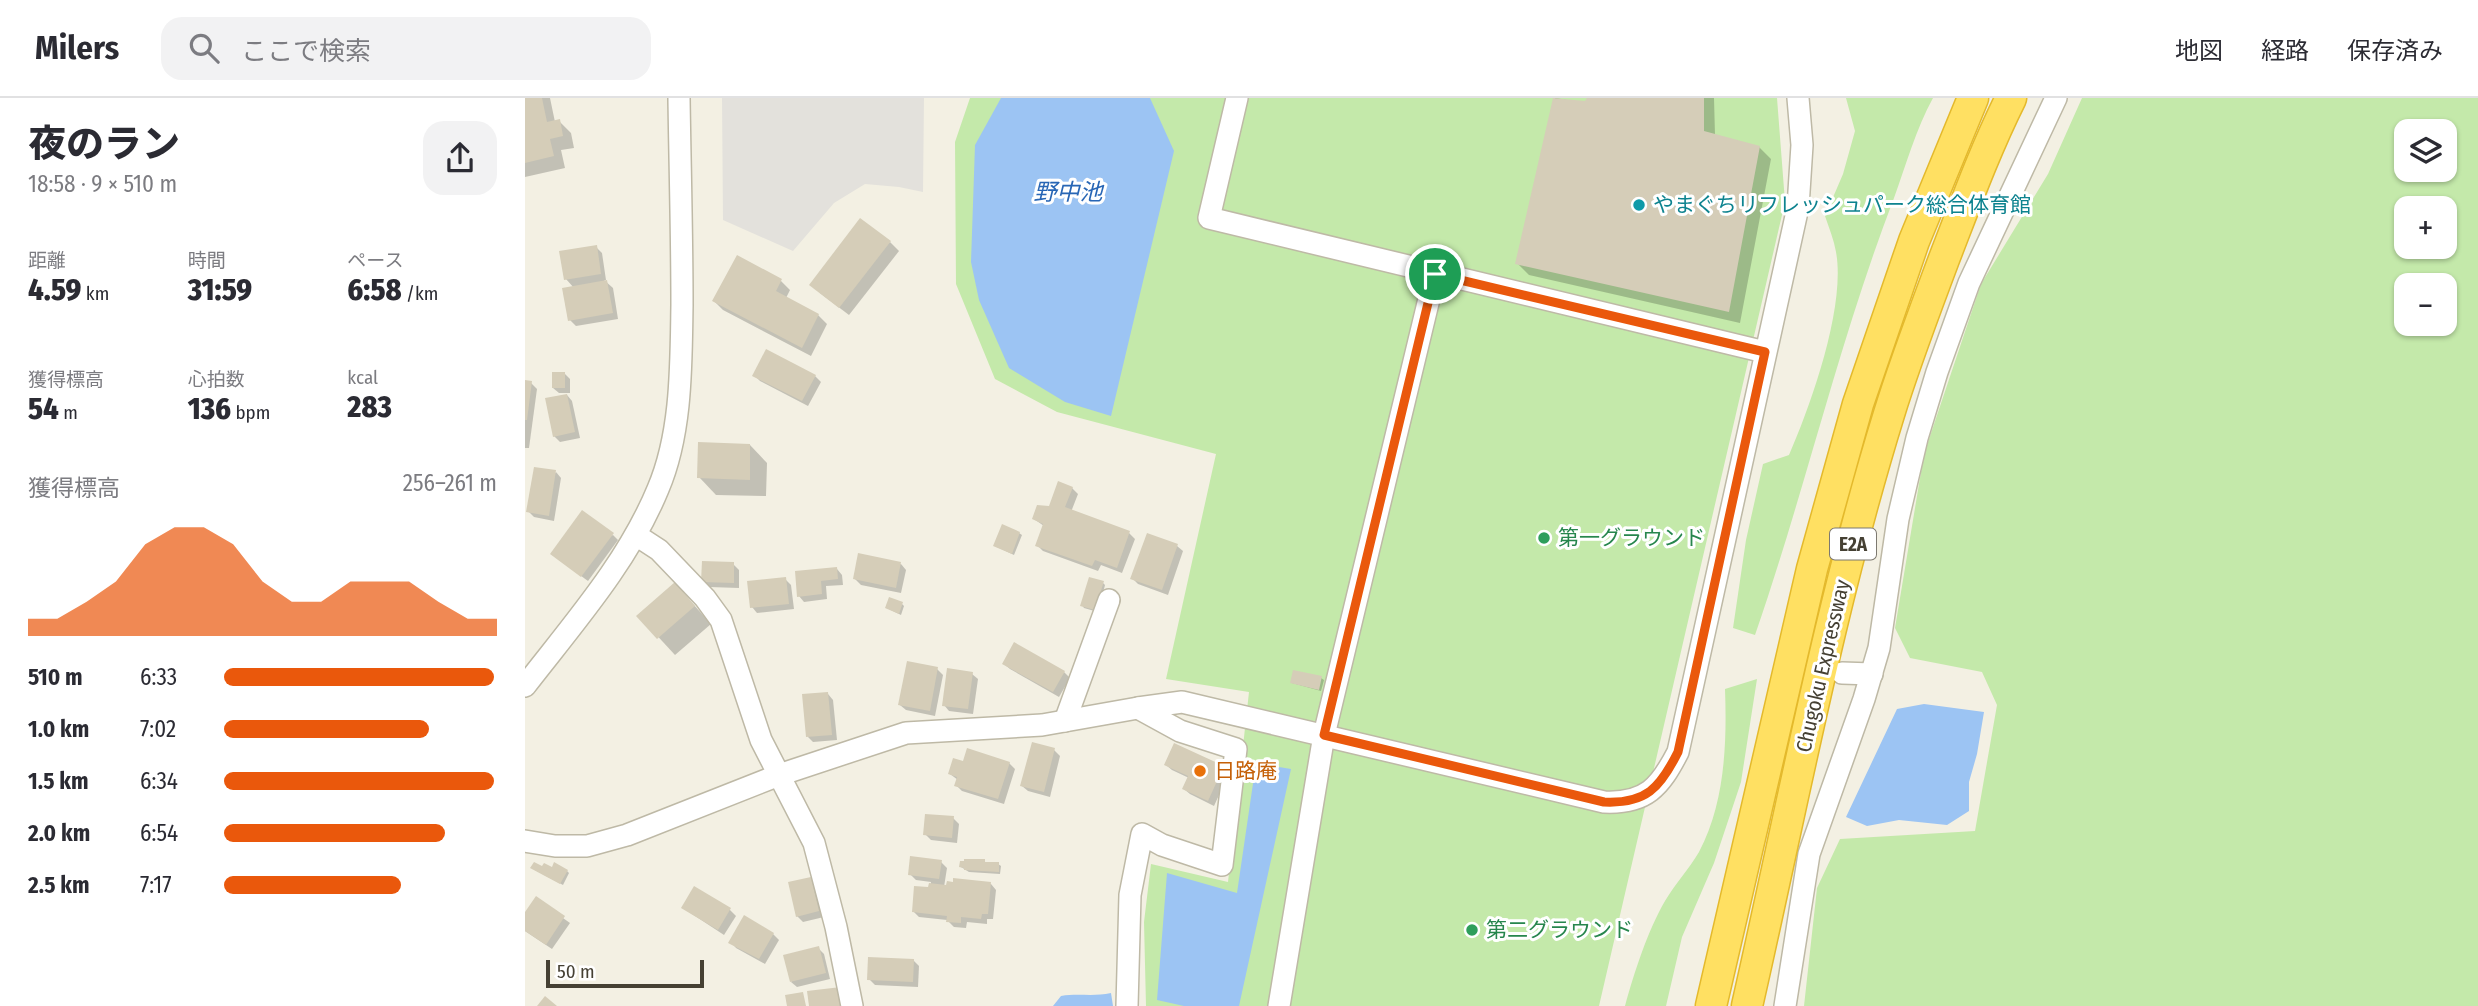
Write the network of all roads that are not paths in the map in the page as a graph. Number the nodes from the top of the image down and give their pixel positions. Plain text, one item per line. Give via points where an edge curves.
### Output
1 (679, 98) edge
2 (1237, 98) edge
3 (1798, 98) edge
4 (1973, 98) edge
5 (2011, 98) edge
6 (2056, 98) edge
7 (1435, 274) junction
8 (1765, 352) junction
9 (636, 535) junction
10 (1109, 600) dead end
11 (1842, 673) dead end
12 (1872, 674) junction
13 (525, 686) edge
14 (1137, 708) junction
15 (1065, 721) junction
16 (1324, 735) junction
17 (779, 775) junction
18 (525, 841) edge
19 (852, 1006) edge
20 (1127, 1006) edge
21 (1279, 1006) edge
22 (1711, 1006) edge
23 (1747, 1006) edge
24 (1785, 1006) edge

1 - 9 street via 679,399 660,486
2 - 7 street via 1209,218
3 - 8 street via 1802,145 1797,207
4 - 22 highway, Chugoku Expressway / E2A via 1914,241 1858,404 1812,569
5 - 23 highway, Chugoku Expressway / E2A via 1963,209 1889,414 1841,590
6 - 12 street via 1969,283 1937,372 1898,519
7 - 8 street
7 - 16 street
8 - 16 street via 1678,752 1666,775 1647,793 1625,803 1604,802
9 - 13 street
9 - 17 street via 659,550 721,620 761,740
10 - 15 street
11 - 12 street
12 - 24 street via 1809,854
14 - 15 street
14 - 16 street via 1182,702
14 - 20 street via 1180,731 1236,749 1222,865 1142,834 1130,895
15 - 17 street via 906,733
16 - 21 street
17 - 18 street via 627,835 587,846
17 - 19 street via 814,843

